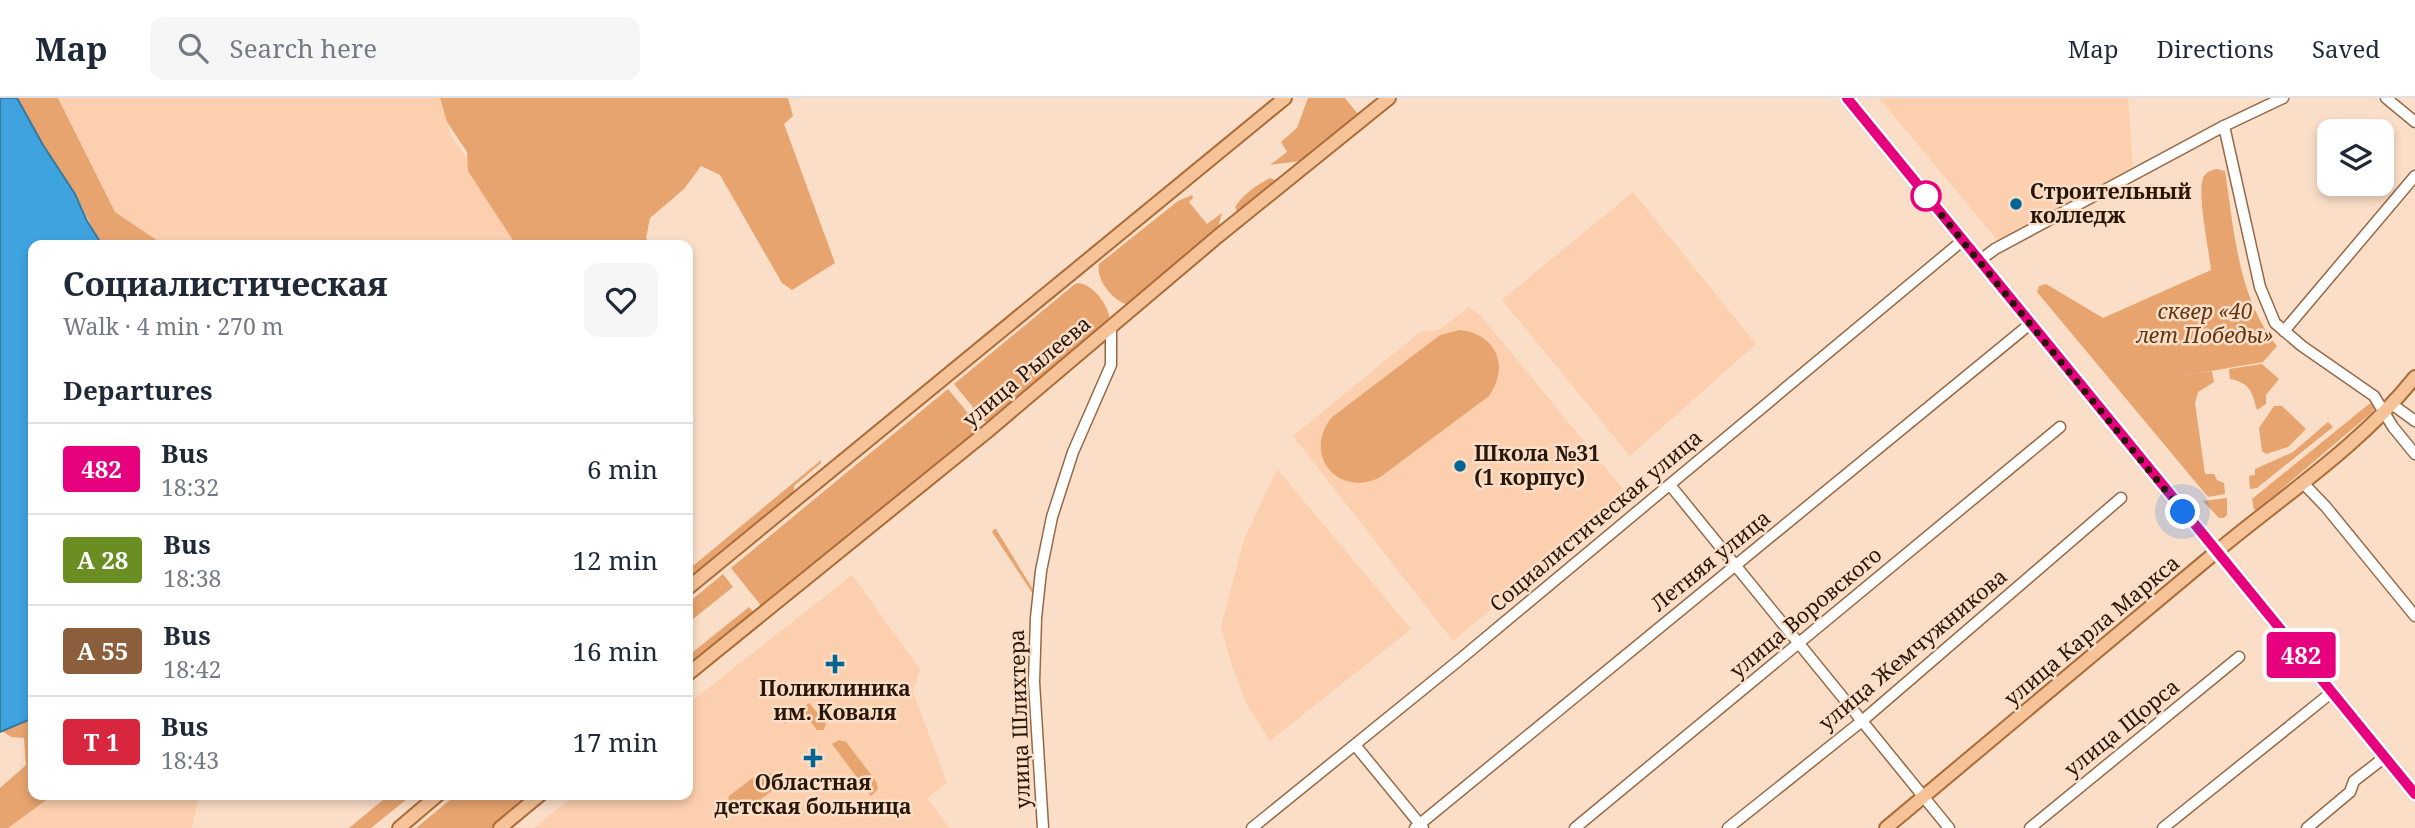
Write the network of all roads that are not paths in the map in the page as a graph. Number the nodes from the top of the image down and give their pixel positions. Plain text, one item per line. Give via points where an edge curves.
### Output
1 (1285, 98) edge
2 (1389, 98) edge
3 (1847, 98) edge
4 (2283, 98) edge
5 (2386, 98) edge
6 (2415, 122) edge
7 (2224, 126) junction
8 (2415, 176) edge
9 (1962, 241) junction
10 (1979, 261) junction
11 (2030, 324) junction
12 (1111, 327) junction
13 (2284, 331) junction
14 (2415, 377) edge
15 (2389, 408) junction
16 (2415, 421) edge
17 (2060, 427) dead end
18 (2415, 454) edge
19 (2303, 483) junction
20 (1670, 485) junction
21 (2121, 498) dead end
22 (2217, 551) junction
23 (1736, 566) junction
24 (693, 584) edge
25 (2415, 616) edge
26 (1799, 644) junction
27 (2239, 657) dead end
28 (693, 670) edge
29 (2332, 693) junction
30 (1862, 721) junction
31 (1355, 745) junction
32 (2385, 757) junction
33 (2415, 794) edge
34 (1923, 797) junction
35 (432, 800) edge
36 (534, 800) edge
37 (1419, 827) edge
38 (399, 828) edge
39 (500, 828) edge
40 (1043, 828) edge
41 (1252, 828) edge
42 (1575, 828) edge
43 (1728, 828) edge
44 (1886, 828) edge
45 (1949, 828) edge
46 (2029, 828) edge
47 (2163, 828) edge
48 (2307, 828) edge

1 - 24 main road
2 - 12 main road, улица Рылеева
3 - 9 main road
4 - 7 street
5 - 6 street
7 - 10 street
7 - 13 street via 2260,287 2275,323
8 - 13 street
9 - 10 main road
9 - 20 street, Социалистическая улица
10 - 11 main road
11 - 22 main road
11 - 23 street, Летняя улица
12 - 28 main road, улица Рылеева
12 - 40 street, улица Шлихтера via 1111,365 1073,452 1052,517 1041,572 1034,682
13 - 15 street
14 - 15 main road, улица Карла Маркса
15 - 16 street
15 - 18 street via 2393,427
15 - 19 main road, улица Карла Маркса
17 - 26 street, улица Воровского
19 - 22 main road, улица Карла Маркса
19 - 25 street
20 - 23 street
20 - 31 street, Социалистическая улица
21 - 30 street, улица Жемчужникова
22 - 29 main road
22 - 34 main road, улица Карла Маркса
23 - 26 street
23 - 37 street, Летняя улица
26 - 30 street
26 - 42 street, улица Воровского
27 - 46 street, улица Щорса
29 - 32 main road
29 - 47 street
30 - 34 street
30 - 43 street, улица Жемчужникова
31 - 37 street
31 - 41 street, Социалистическая улица
32 - 33 main road
32 - 48 street
34 - 44 main road, улица Карла Маркса
34 - 45 street
35 - 38 main road
36 - 39 main road

